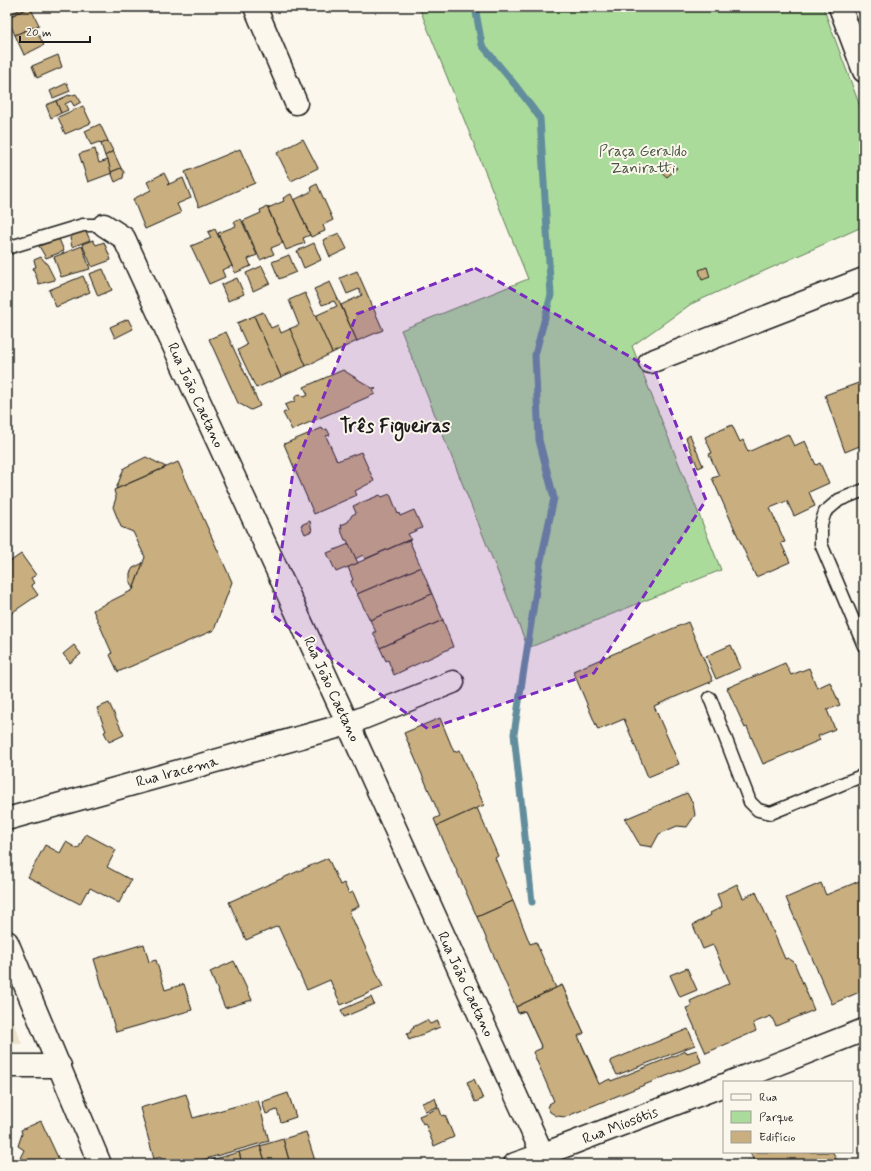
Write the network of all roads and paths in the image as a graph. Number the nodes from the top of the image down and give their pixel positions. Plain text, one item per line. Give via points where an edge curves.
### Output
1 (255, 7) edge
2 (840, 7) edge
3 (864, 71) edge
4 (296, 103) dead end
5 (104, 225) joint
6 (7, 248) edge
7 (864, 279) edge
8 (650, 362) dead end
9 (864, 490) edge
10 (864, 646) edge
11 (453, 682) dead end
12 (710, 698) dead end
13 (348, 724) junction
14 (864, 775) edge
15 (7, 819) edge
16 (7, 942) edge
17 (864, 1030) edge
18 (7, 1066) edge
19 (60, 1066) junction
20 (734, 1081) edge
21 (723, 1085) edge
22 (546, 1159) edge
23 (100, 1164) edge
24 (516, 1164) edge

1 - 4 street
2 - 3 street
5 - 6 lane via 83,225
5 - 13 street, Rua João Caetano via 124,238
7 - 8 street
9 - 10 lane via 839,500 825,512 821,524 821,544
11 - 13 street, Rua Iracema
12 - 14 lane via 750,802 758,810 770,813
13 - 15 street, Rua Iracema
13 - 22 street, Rua João Caetano
16 - 19 street
17 - 20 street
18 - 19 street
19 - 23 street
21 - 22 street, Rua Miosótis
22 - 24 street, Rua Miosótis

